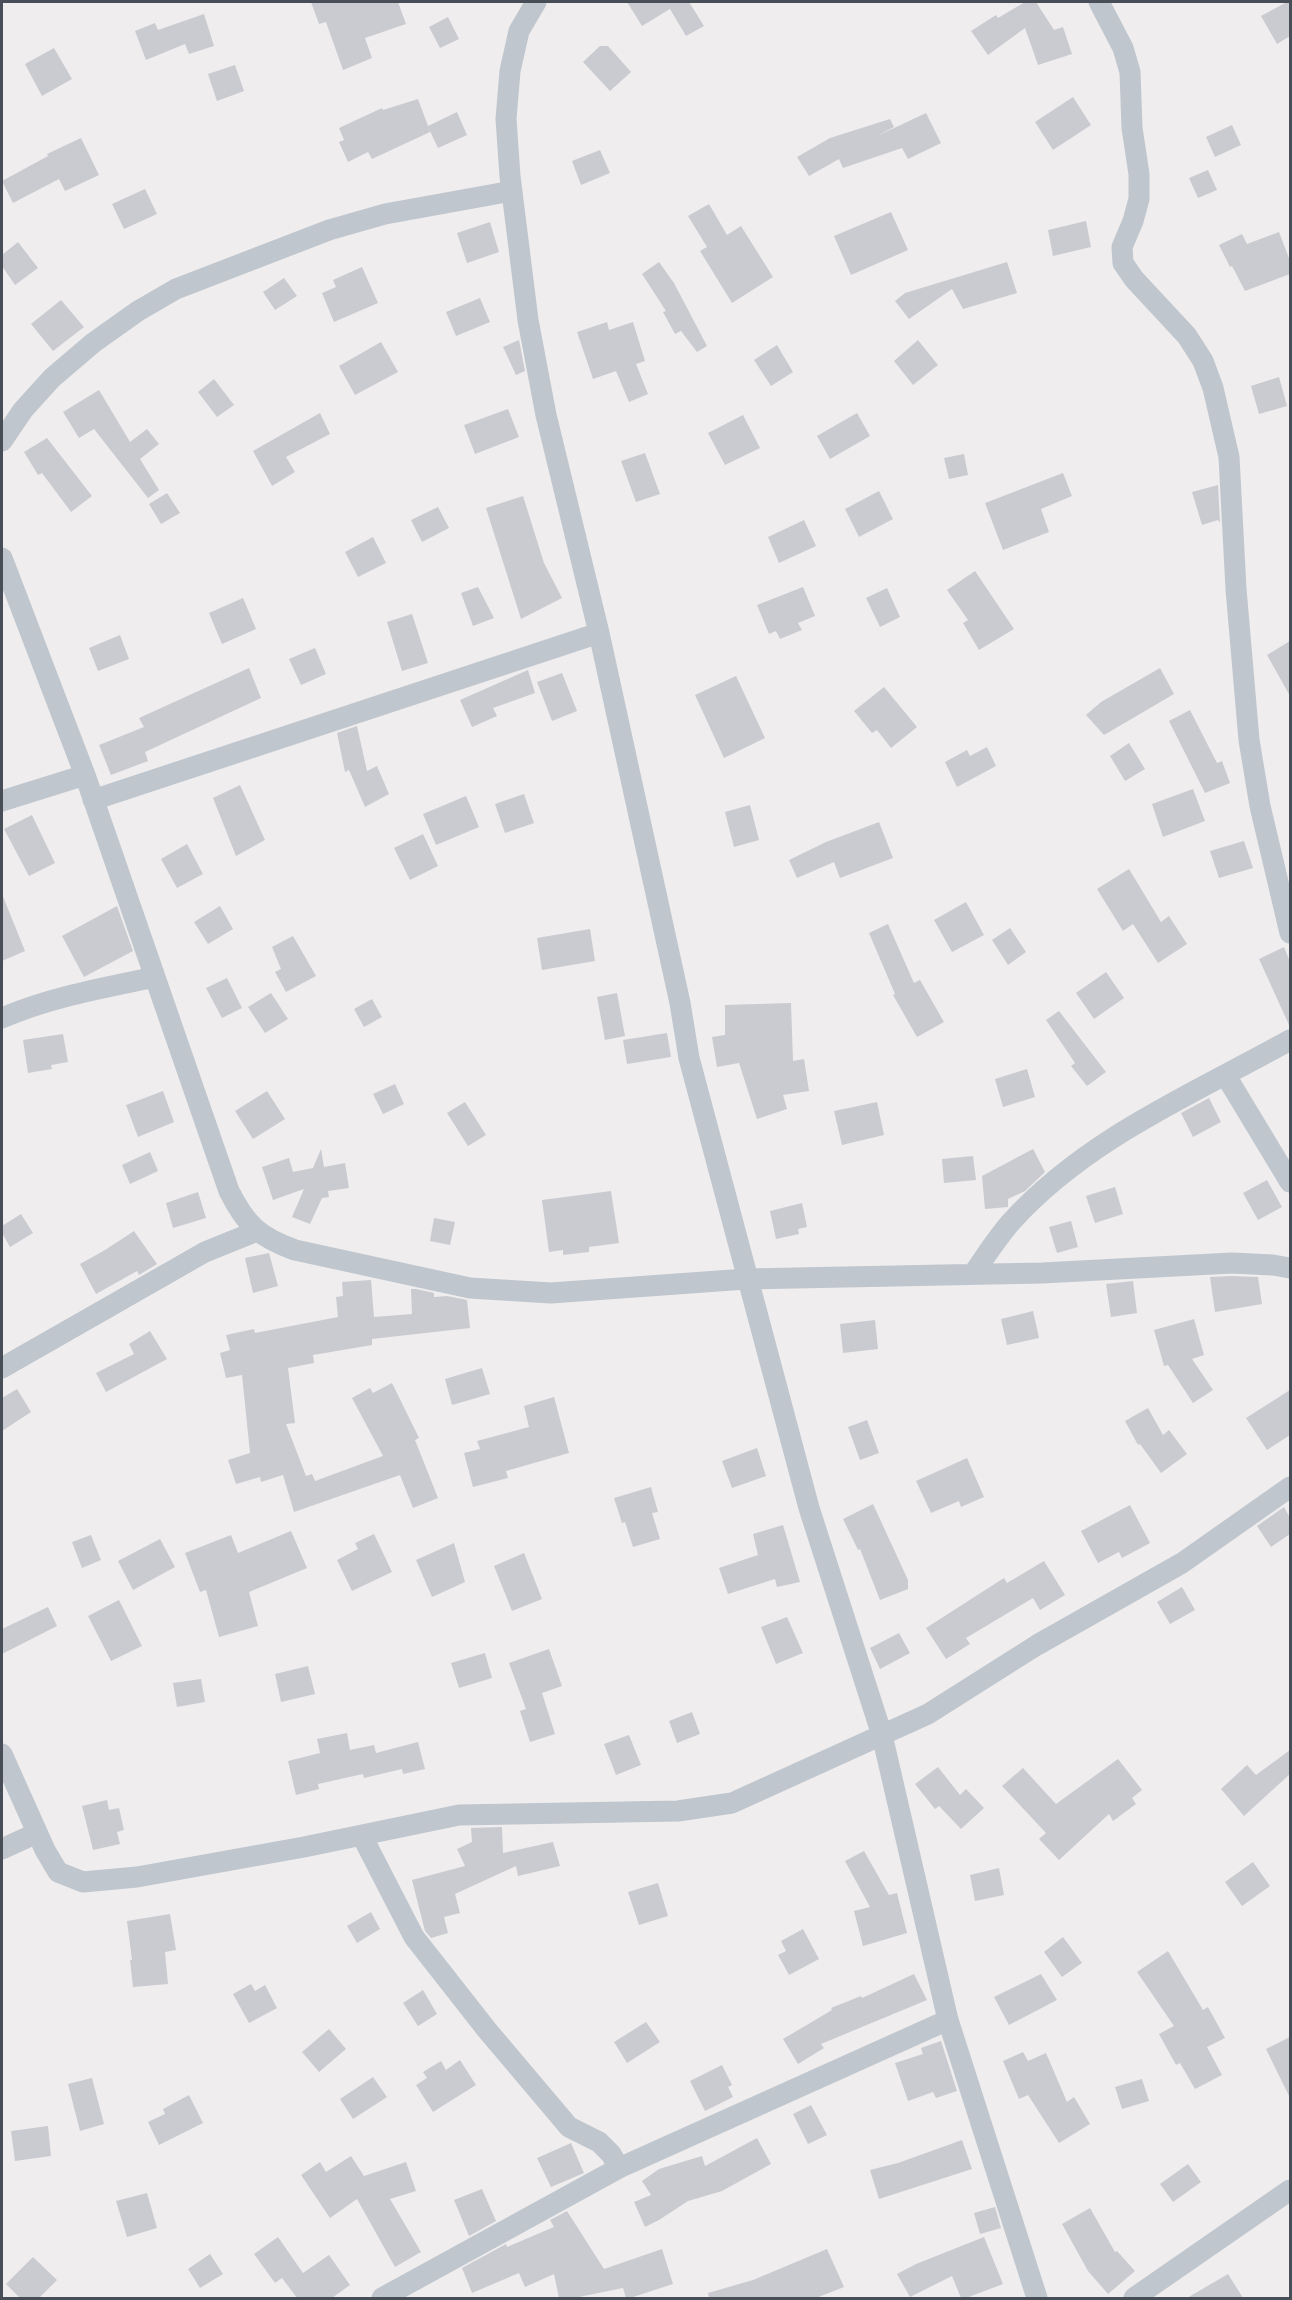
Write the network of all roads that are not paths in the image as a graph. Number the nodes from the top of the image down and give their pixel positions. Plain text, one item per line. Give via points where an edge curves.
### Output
1 (536, 2) edge
2 (1099, 2) edge
3 (512, 190) junction
4 (2, 441) edge
5 (2, 562) edge
6 (599, 633) junction
7 (85, 775) junction
8 (93, 800) junction
9 (2, 801) edge
10 (1290, 933) edge
11 (155, 977) junction
12 (2, 1018) edge
13 (1290, 1040) edge
14 (1227, 1076) junction
15 (1290, 1182) edge
16 (257, 1231) junction
17 (1290, 1268) edge
18 (973, 1274) junction
19 (746, 1279) junction
20 (2, 1368) edge
21 (1290, 1487) edge
22 (882, 1735) junction
23 (2, 1754) edge
24 (37, 1833) junction
25 (362, 1836) junction
26 (2, 1849) edge
27 (948, 2020) junction
28 (619, 2169) junction
29 (1290, 2190) edge
30 (382, 2298) edge
31 (1037, 2298) edge
32 (1134, 2298) edge

1 - 3 street via 519,31 510,71 506,119
2 - 10 street via 1123,48 1130,72 1139,200 1122,247 1123,263 1187,336 1203,361 1229,457 1249,740
3 - 4 street via 385,214 329,230 176,289 93,342 22,410
3 - 6 street via 528,321 546,415
5 - 7 street
6 - 8 street
6 - 19 street via 689,1058
7 - 8 street
7 - 9 street
8 - 11 street
11 - 12 street via 58,998
11 - 16 street via 229,1191 241,1215
13 - 14 street
14 - 15 street
14 - 18 street via 1102,1143 1052,1182 1010,1223
16 - 19 street via 295,1250 470,1288 550,1293
16 - 20 street via 205,1252
17 - 18 street via 1232,1263
18 - 19 street
19 - 22 street via 809,1508
21 - 22 street via 1182,1563 1028,1651 928,1714
22 - 25 street via 732,1803 678,1811 459,1815
22 - 27 street
23 - 24 street
24 - 25 street via 58,1872 83,1882 137,1877
24 - 26 street
25 - 28 street via 414,1936 569,2127 599,2142
27 - 28 street
27 - 31 street
28 - 30 street
29 - 32 street

